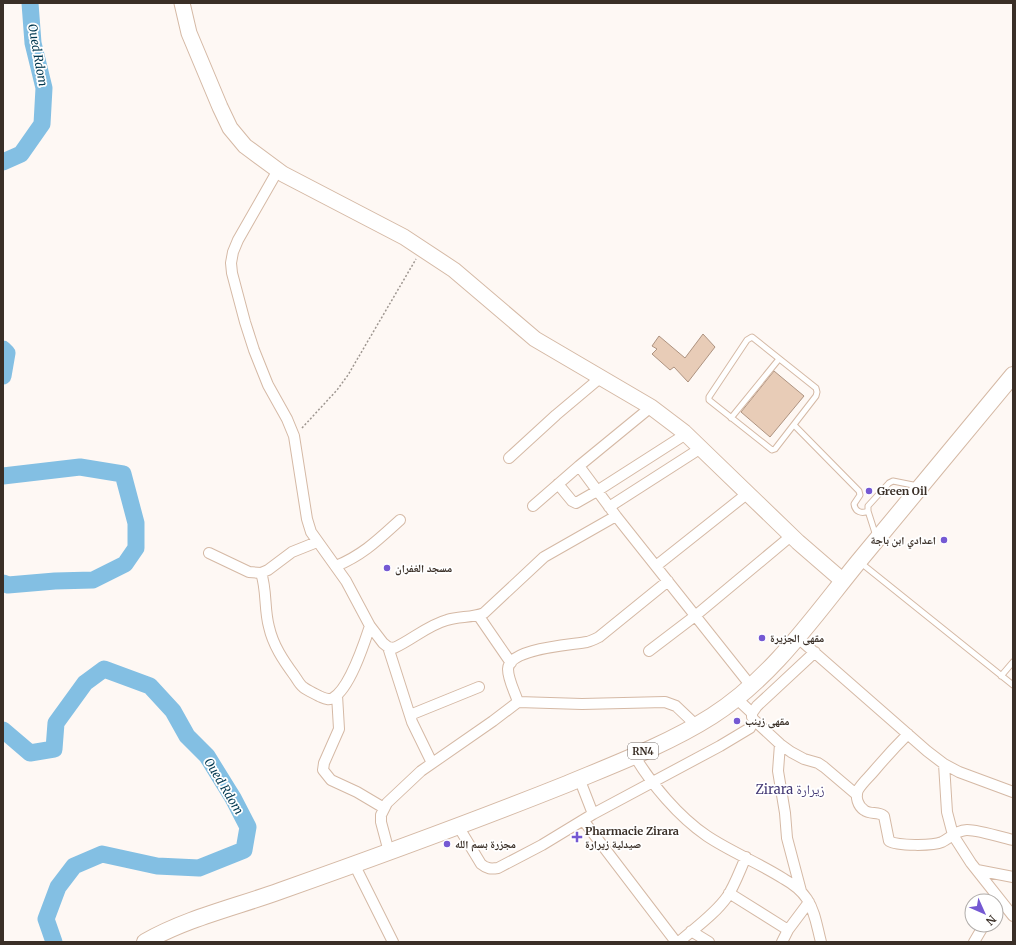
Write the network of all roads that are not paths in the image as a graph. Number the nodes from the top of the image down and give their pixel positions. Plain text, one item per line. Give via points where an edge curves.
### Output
1 (182, 3) edge
2 (278, 170) junction
3 (779, 359) junction
4 (1013, 375) edge
5 (600, 378) junction
6 (651, 407) junction
7 (731, 418) junction
8 (794, 425) junction
9 (686, 434) junction
10 (701, 448) junction
11 (509, 458) dead end
12 (579, 466) junction
13 (558, 484) junction
14 (920, 487) junction
15 (597, 491) junction
16 (748, 493) junction
17 (533, 506) dead end
18 (609, 507) junction
19 (868, 511) junction
20 (616, 516) junction
21 (400, 520) dead end
22 (791, 536) junction
23 (877, 540) junction
24 (317, 542) junction
25 (209, 553) dead end
26 (859, 561) junction
27 (336, 566) junction
28 (656, 566) junction
29 (261, 573) junction
30 (668, 581) junction
31 (843, 581) junction
32 (478, 615) junction
33 (695, 616) junction
34 (370, 626) junction
35 (798, 638) junction
36 (388, 647) junction
37 (649, 651) dead end
38 (814, 652) junction
39 (1013, 662) edge
40 (511, 663) junction
41 (1001, 676) junction
42 (1013, 685) edge
43 (751, 686) junction
44 (479, 687) dead end
45 (337, 695) junction
46 (736, 698) junction
47 (518, 702) junction
48 (410, 715) junction
49 (753, 717) junction
50 (696, 725) junction
51 (908, 734) junction
52 (780, 744) junction
53 (634, 755) junction
54 (432, 763) junction
55 (944, 764) junction
56 (579, 778) junction
57 (652, 782) junction
58 (1013, 792) edge
59 (856, 795) junction
60 (384, 808) junction
61 (593, 814) junction
62 (584, 820) junction
63 (458, 826) junction
64 (953, 835) junction
65 (1013, 840) edge
66 (389, 852) junction
67 (746, 857) junction
68 (354, 864) junction
69 (977, 870) junction
70 (1013, 877) edge
71 (801, 892) junction
72 (729, 893) junction
73 (991, 893) edge
74 (809, 902) junction
75 (1004, 907) edge
76 (1013, 916) edge
77 (788, 930) junction
78 (691, 931) junction
79 (979, 933) edge
80 (145, 942) edge
81 (393, 942) edge
82 (677, 942) edge
83 (709, 942) edge
84 (782, 942) edge
85 (821, 942) edge
86 (974, 942) edge

1 - 2 street via 189,33 230,128 246,146
2 - 5 street via 404,237 454,270 535,339
2 - 24 street via 238,240 233,252 232,273 254,350 268,385 294,436 307,519
3 - 7 lane
3 - 7 lane via 752,337 747,340 709,397 712,403
3 - 8 lane via 816,388 817,392
4 - 14 main road, RN4
5 - 6 street
5 - 11 street
6 - 9 street
6 - 12 street
7 - 8 lane via 772,450
8 - 19 lane via 859,491 860,495 854,507 861,513
9 - 10 street
9 - 15 street
10 - 16 street
10 - 18 street
12 - 13 street
12 - 15 street
13 - 15 street via 576,503
13 - 17 street
14 - 19 lane via 893,481 868,506
14 - 23 main road, RN4
15 - 18 street
16 - 22 street
16 - 28 street
18 - 20 street
19 - 23 lane
20 - 28 street
20 - 32 street via 541,559 493,605
21 - 27 street via 368,549
22 - 31 street
22 - 33 street
23 - 26 main road, RN4
24 - 27 street
24 - 29 street via 292,552
25 - 29 street via 249,572
26 - 31 main road, RN4
26 - 41 lane
27 - 34 street
28 - 30 street
29 - 45 street via 265,584 268,626 282,660 299,683 310,691 328,699
30 - 33 street
30 - 40 street via 599,637 589,642 535,650
31 - 35 main road, RN4
32 - 36 street via 447,620 394,648
32 - 40 street
33 - 37 street
33 - 43 street
34 - 36 street
34 - 45 street via 355,669
35 - 38 street
35 - 43 main road, RN4
36 - 48 street
38 - 49 street via 757,706
38 - 51 street
39 - 41 lane
40 - 47 street via 508,668
41 - 42 lane
43 - 46 main road, RN4
44 - 48 street
45 - 60 street via 339,729 323,770 331,780
46 - 49 street
46 - 50 main road, RN4
47 - 50 street via 665,702 676,706
47 - 54 street
48 - 54 street
49 - 52 street
49 - 57 street via 750,728
50 - 53 main road, RN4
51 - 55 street
51 - 59 street via 866,779
52 - 59 street via 797,756 824,767
52 - 71 street via 778,770 787,838
53 - 56 main road, RN4
53 - 57 street
54 - 60 street via 421,770 387,802
55 - 58 street
55 - 64 street via 947,812
56 - 61 street
56 - 63 main road, RN4
57 - 61 street
57 - 67 street via 695,827 708,837
59 - 64 street via 864,810 884,816 888,840 894,844 928,845
60 - 66 street via 381,822
61 - 62 street
62 - 63 street via 542,845 491,869 480,864
62 - 82 street
63 - 66 main road, RN4
64 - 65 street via 968,830
64 - 69 street
66 - 68 main road, RN4
67 - 71 street via 774,872
67 - 72 street
68 - 80 main road, RN4 via 197,919
68 - 81 street
69 - 70 street
69 - 73 street
71 - 74 street
72 - 77 street
72 - 78 street via 717,908
74 - 77 street
74 - 85 street
75 - 76 street
77 - 84 street
78 - 82 street
78 - 83 street
79 - 86 street

